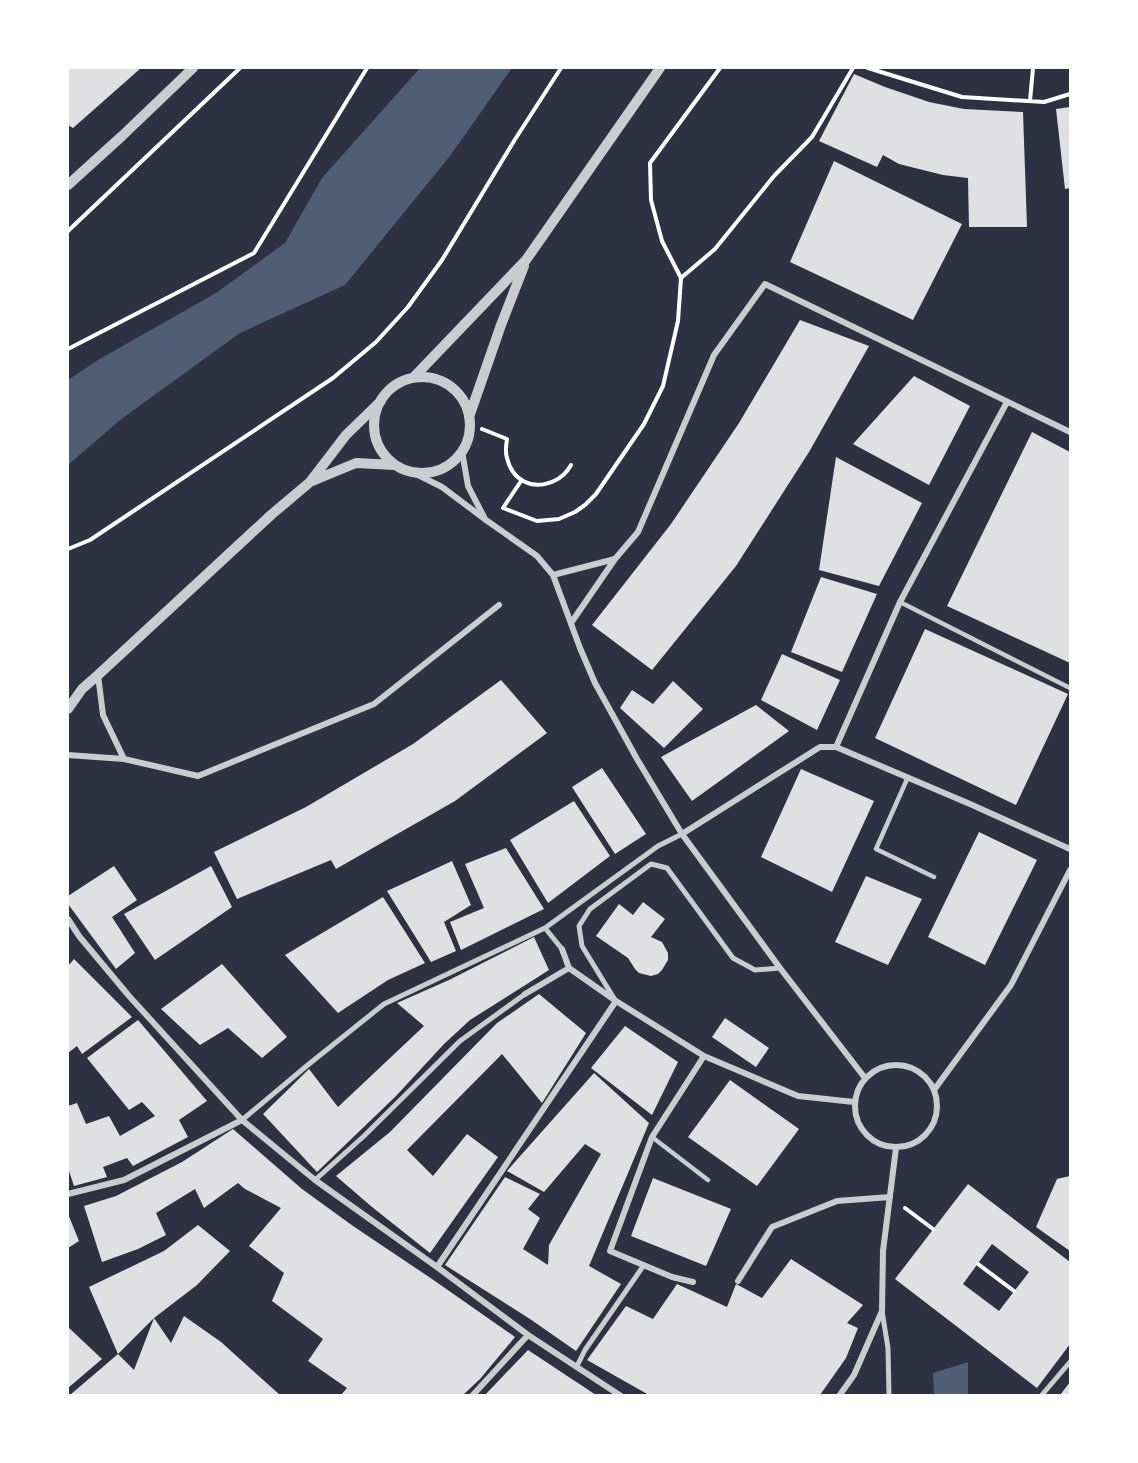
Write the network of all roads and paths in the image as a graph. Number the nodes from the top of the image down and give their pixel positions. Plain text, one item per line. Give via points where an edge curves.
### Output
1 (193, 68) edge
2 (240, 68) edge
3 (367, 68) edge
4 (561, 68) edge
5 (660, 68) edge
6 (720, 68) edge
7 (852, 68) edge
8 (868, 68) edge
9 (1033, 68) edge
10 (1071, 94) edge
11 (1030, 101) junction
12 (68, 185) edge
13 (68, 231) edge
14 (526, 260) junction
15 (681, 278) junction
16 (68, 349) edge
17 (413, 378) junction
18 (381, 400) junction
19 (1007, 402) junction
20 (469, 417) junction
21 (480, 428) dead end
22 (1071, 432) edge
23 (462, 451) junction
24 (395, 465) junction
25 (572, 465) dead end
26 (412, 472) junction
27 (521, 481) junction
28 (310, 482) junction
29 (486, 520) junction
30 (68, 549) edge
31 (615, 559) junction
32 (553, 575) junction
33 (900, 602) junction
34 (499, 605) dead end
35 (571, 623) junction
36 (98, 675) junction
37 (1071, 688) edge
38 (82, 689) junction
39 (68, 697) edge
40 (68, 709) edge
41 (836, 747) junction
42 (68, 754) edge
43 (124, 759) junction
44 (908, 777) junction
45 (682, 834) junction
46 (1071, 849) edge
47 (1071, 870) edge
48 (934, 877) dead end
49 (68, 919) edge
50 (544, 928) junction
51 (562, 949) joint
52 (569, 968) junction
53 (780, 968) junction
54 (525, 994) joint
55 (616, 1001) junction
56 (704, 1056) junction
57 (865, 1078) junction
58 (934, 1090) junction
59 (854, 1102) junction
60 (242, 1120) junction
61 (652, 1137) junction
62 (896, 1148) junction
63 (315, 1180) junction
64 (708, 1180) dead end
65 (68, 1194) edge
66 (890, 1197) junction
67 (933, 1229) dead end
68 (978, 1264) dead end
69 (644, 1265) junction
70 (437, 1267) junction
71 (738, 1281) dead end
72 (693, 1282) dead end
73 (1014, 1291) dead end
74 (882, 1311) junction
75 (528, 1335) junction
76 (1071, 1362) edge
77 (577, 1366) junction
78 (1043, 1393) edge
79 (471, 1395) edge
80 (621, 1395) edge
81 (839, 1395) edge
82 (889, 1395) edge

1 - 12 street
2 - 13 path
3 - 16 path via 254,253
4 - 30 path via 442,260 408,307 375,342 333,378 90,540
5 - 14 street
6 - 15 path via 650,163 651,200 662,241
7 - 15 path via 813,136 774,176 715,249
8 - 11 path via 962,97
9 - 11 path
10 - 11 path via 1044,102
14 - 17 street
14 - 20 street
15 - 27 path via 678,321 663,387 644,424 596,494 575,512 537,521 503,508
17 - 18 street via 400,382
17 - 20 street via 443,382 464,403
18 - 24 street via 375,414 377,442
18 - 28 street via 346,435
19 - 22 street
19 - 31 street via 765,284 714,355 638,532
19 - 33 street
20 - 23 street via 470,429
21 - 27 path via 507,439 507,458
23 - 26 street via 441,469
23 - 29 street via 468,486
24 - 26 street
24 - 28 street via 356,463
25 - 27 path via 553,482
26 - 29 street via 442,487
28 - 36 street
29 - 32 street via 537,556
31 - 32 street
31 - 35 street
32 - 35 street
33 - 37 lane
33 - 41 street
34 - 43 street via 374,704 198,776
35 - 45 street via 595,683
36 - 38 street
36 - 43 street via 104,715
38 - 39 street
38 - 40 street
41 - 44 street
41 - 45 street via 820,747
42 - 43 street
44 - 46 street
44 - 48 lane via 876,849
45 - 50 street via 658,846
45 - 53 street
47 - 58 street via 1011,985
49 - 60 street via 129,996
50 - 51 street
50 - 60 street via 384,1004
51 - 52 street
52 - 54 street
52 - 55 street
53 - 55 street via 755,970 733,958 667,867 651,864 590,909 579,926 582,946
53 - 57 street
54 - 63 street via 460,1041
55 - 56 street
55 - 70 street
56 - 59 street via 798,1096
56 - 61 street
57 - 58 street via 889,1065 903,1065 927,1078
57 - 59 street
58 - 62 street via 938,1103 931,1130 909,1146
59 - 62 street via 855,1116 870,1139
60 - 63 street
60 - 65 street via 124,1180
61 - 64 lane
61 - 69 street via 610,1251
62 - 66 street
63 - 70 street
66 - 67 path
66 - 71 street via 837,1201 772,1227
66 - 74 street via 883,1251
68 - 73 path
69 - 72 street
69 - 77 street
70 - 75 street
74 - 81 street via 854,1375
74 - 82 street
75 - 77 street
75 - 79 street
76 - 78 street
77 - 80 street

